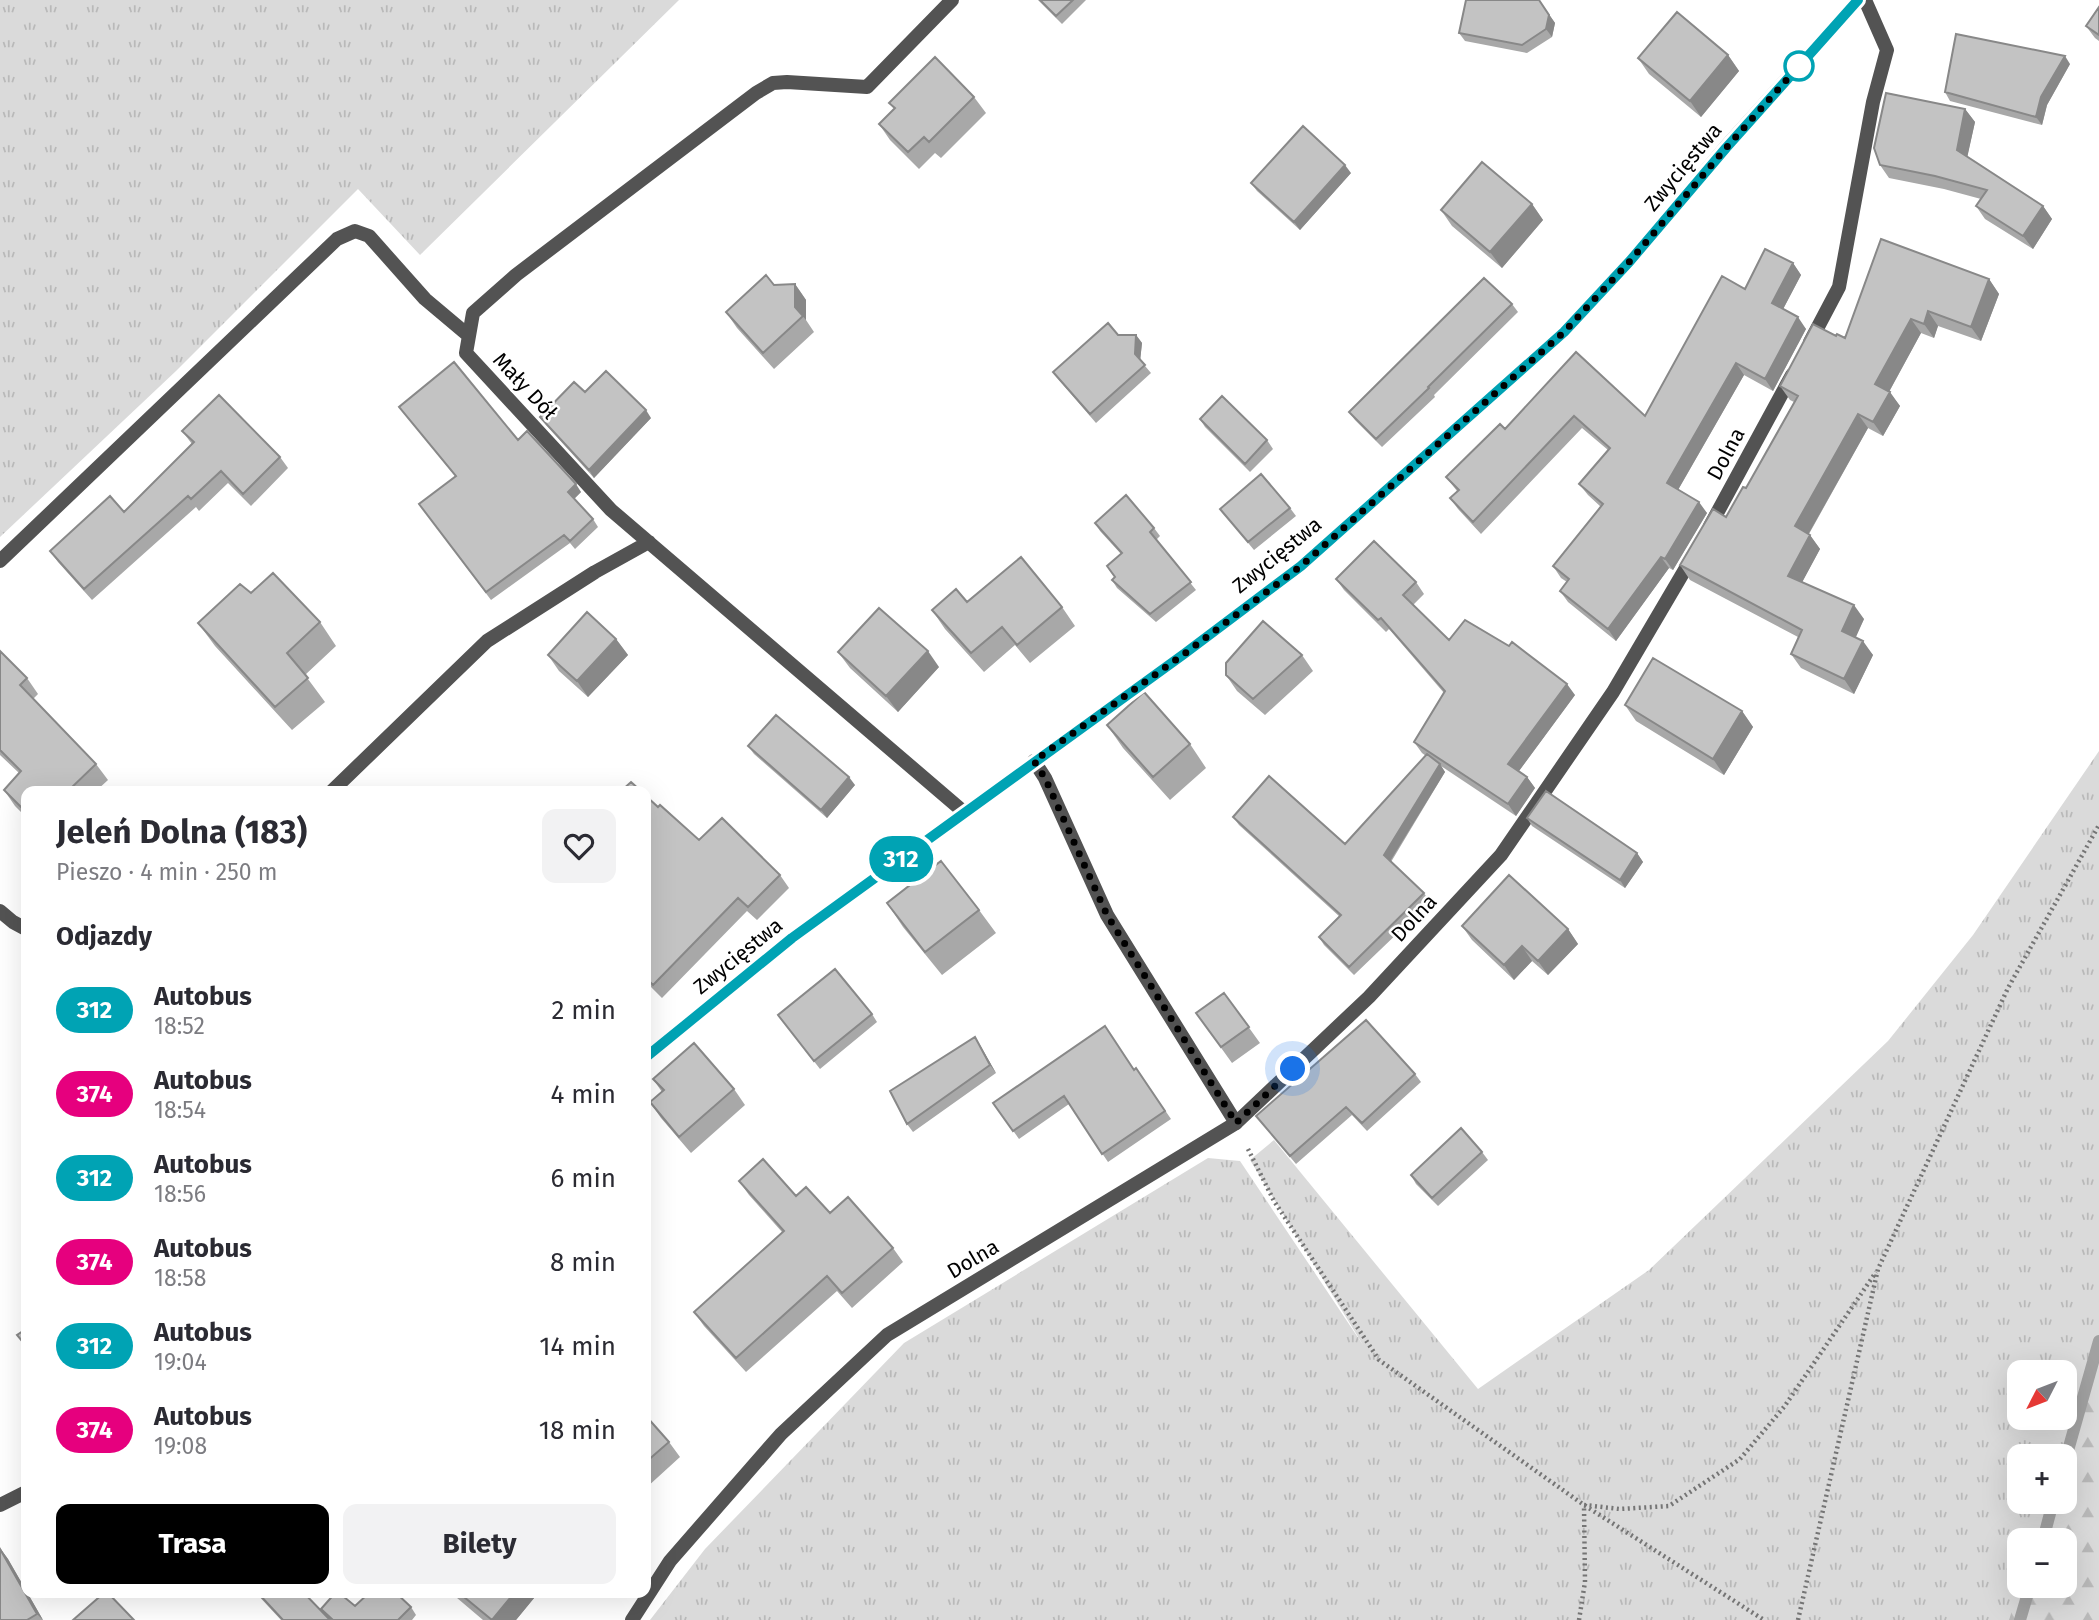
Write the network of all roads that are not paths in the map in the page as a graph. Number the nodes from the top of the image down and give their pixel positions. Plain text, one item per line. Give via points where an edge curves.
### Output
1 (952, 0) edge
2 (1858, 0) edge
3 (1865, 0) edge
4 (469, 335) junction
5 (649, 542) junction
6 (0, 561) edge
7 (1034, 761) junction
8 (337, 786) edge
9 (965, 813) junction
10 (0, 911) edge
11 (13, 927) edge
12 (651, 1053) edge
13 (1236, 1123) junction
14 (21, 1494) edge
15 (0, 1505) edge
16 (651, 1590) edge
17 (646, 1598) edge
18 (632, 1620) edge

1 - 4 street via 867,87 787,82 773,83 756,93 516,275 473,313
2 - 7 street, Zwycięstwa via 1564,332 1301,566
3 - 13 street, Dolna via 1886,50 1839,287 1731,491 1614,692 1501,855 1369,997
4 - 5 street, Mały Dół via 466,353 611,510
4 - 6 street via 425,299 369,236 355,231 337,239
5 - 8 street via 487,641
5 - 9 street, Mały Dół
7 - 9 street, Zwycięstwa
7 - 13 street via 1107,915
9 - 12 street, Zwycięstwa via 792,938
10 - 11 street
13 - 16 street, Dolna via 887,1335 781,1434 670,1560
14 - 15 street
17 - 18 street, Dolna

